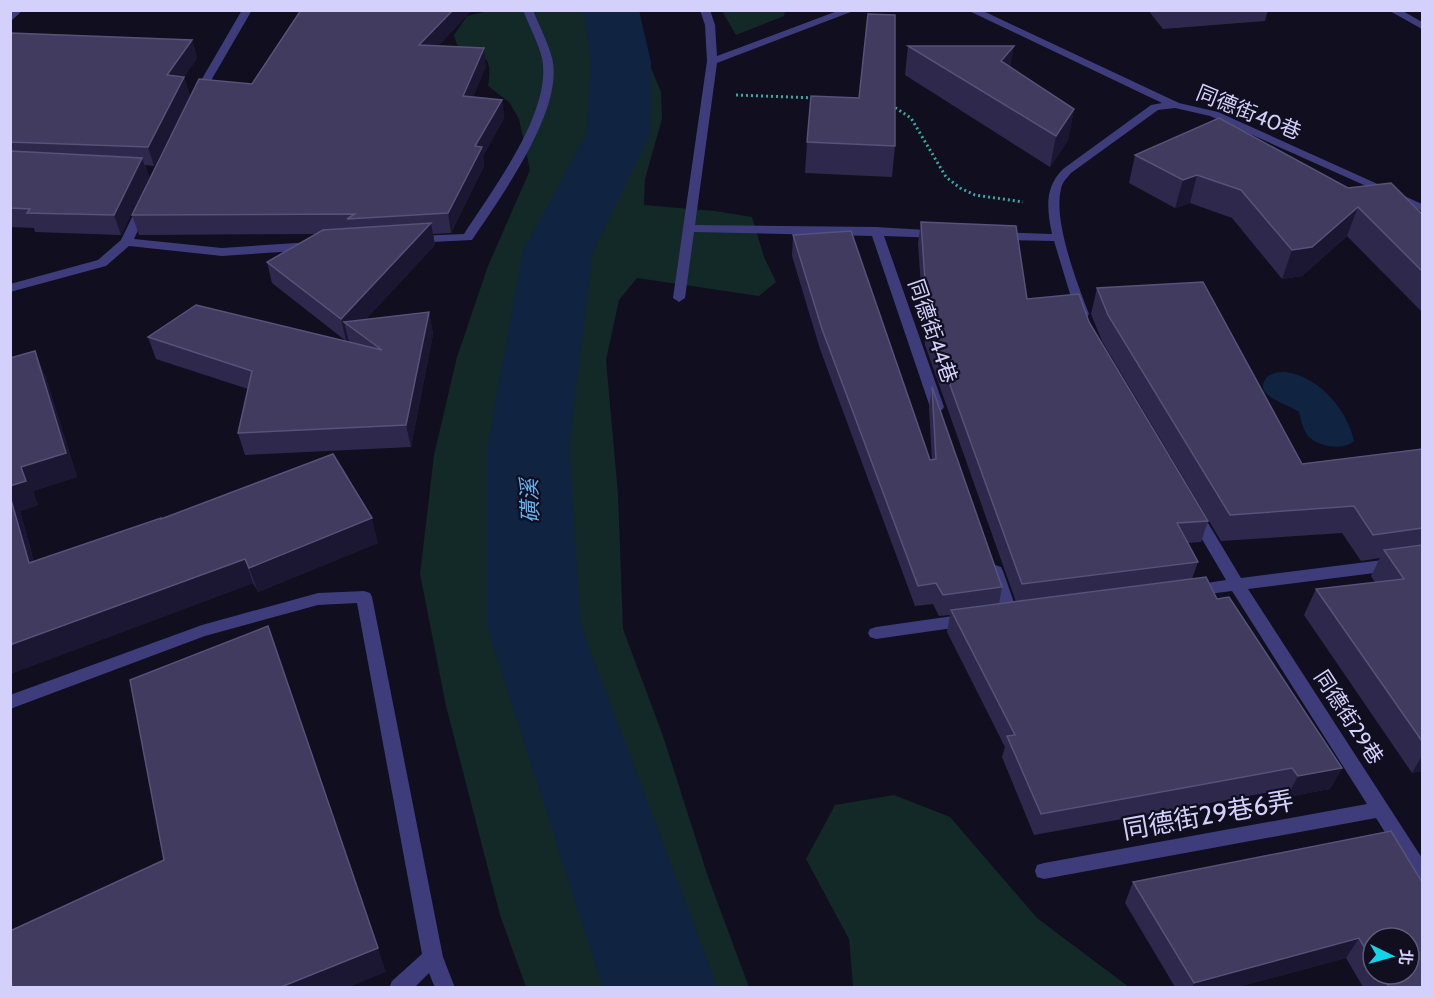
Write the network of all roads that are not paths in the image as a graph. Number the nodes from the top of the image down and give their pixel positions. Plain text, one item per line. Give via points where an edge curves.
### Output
1 (18, 10) edge
2 (247, 10) edge
3 (528, 10) edge
4 (705, 10) edge
5 (851, 10) edge
6 (972, 10) edge
7 (1393, 10) edge
8 (10, 19) edge
9 (1422, 26) edge
10 (712, 61) junction
11 (194, 102) edge
12 (1174, 105) junction
13 (150, 192) edge
14 (1422, 208) edge
15 (689, 228) junction
16 (876, 231) junction
17 (956, 234) edge
18 (990, 235) edge
19 (1059, 238) junction
20 (398, 241) edge
21 (126, 242) junction
22 (328, 245) edge
23 (10, 288) edge
24 (679, 298) dead end
25 (1089, 331) edge
26 (943, 423) edge
27 (1189, 504) edge
28 (990, 558) edge
29 (1422, 561) edge
30 (1237, 585) junction
31 (1180, 592) edge
32 (876, 633) dead end
33 (10, 702) edge
34 (1381, 809) junction
35 (1044, 871) dead end
36 (1422, 874) edge
37 (433, 957) junction
38 (399, 987) edge
39 (445, 987) edge

1 - 8 street
2 - 11 street
3 - 20 street via 547,59 547,86 531,137 468,237
4 - 10 street
5 - 10 street
6 - 12 street
7 - 9 street
10 - 15 street
12 - 14 street, 同德街40巷 via 1214,114
12 - 19 street, 同德街40巷 via 1155,107 1058,180 1053,194
13 - 21 street
15 - 16 street
15 - 24 street
16 - 17 street
16 - 26 street, 同德街44巷
18 - 19 street
19 - 25 street, 同德街40巷
21 - 22 street via 222,252
21 - 23 street via 102,263
27 - 30 street
28 - 32 street via 1004,615
29 - 30 street
30 - 31 street
30 - 34 street, 同德街29巷
33 - 37 street via 202,631 318,599 364,597
34 - 35 street, 同德街29巷6弄
34 - 36 street, 同德街29巷
37 - 38 street
37 - 39 street

